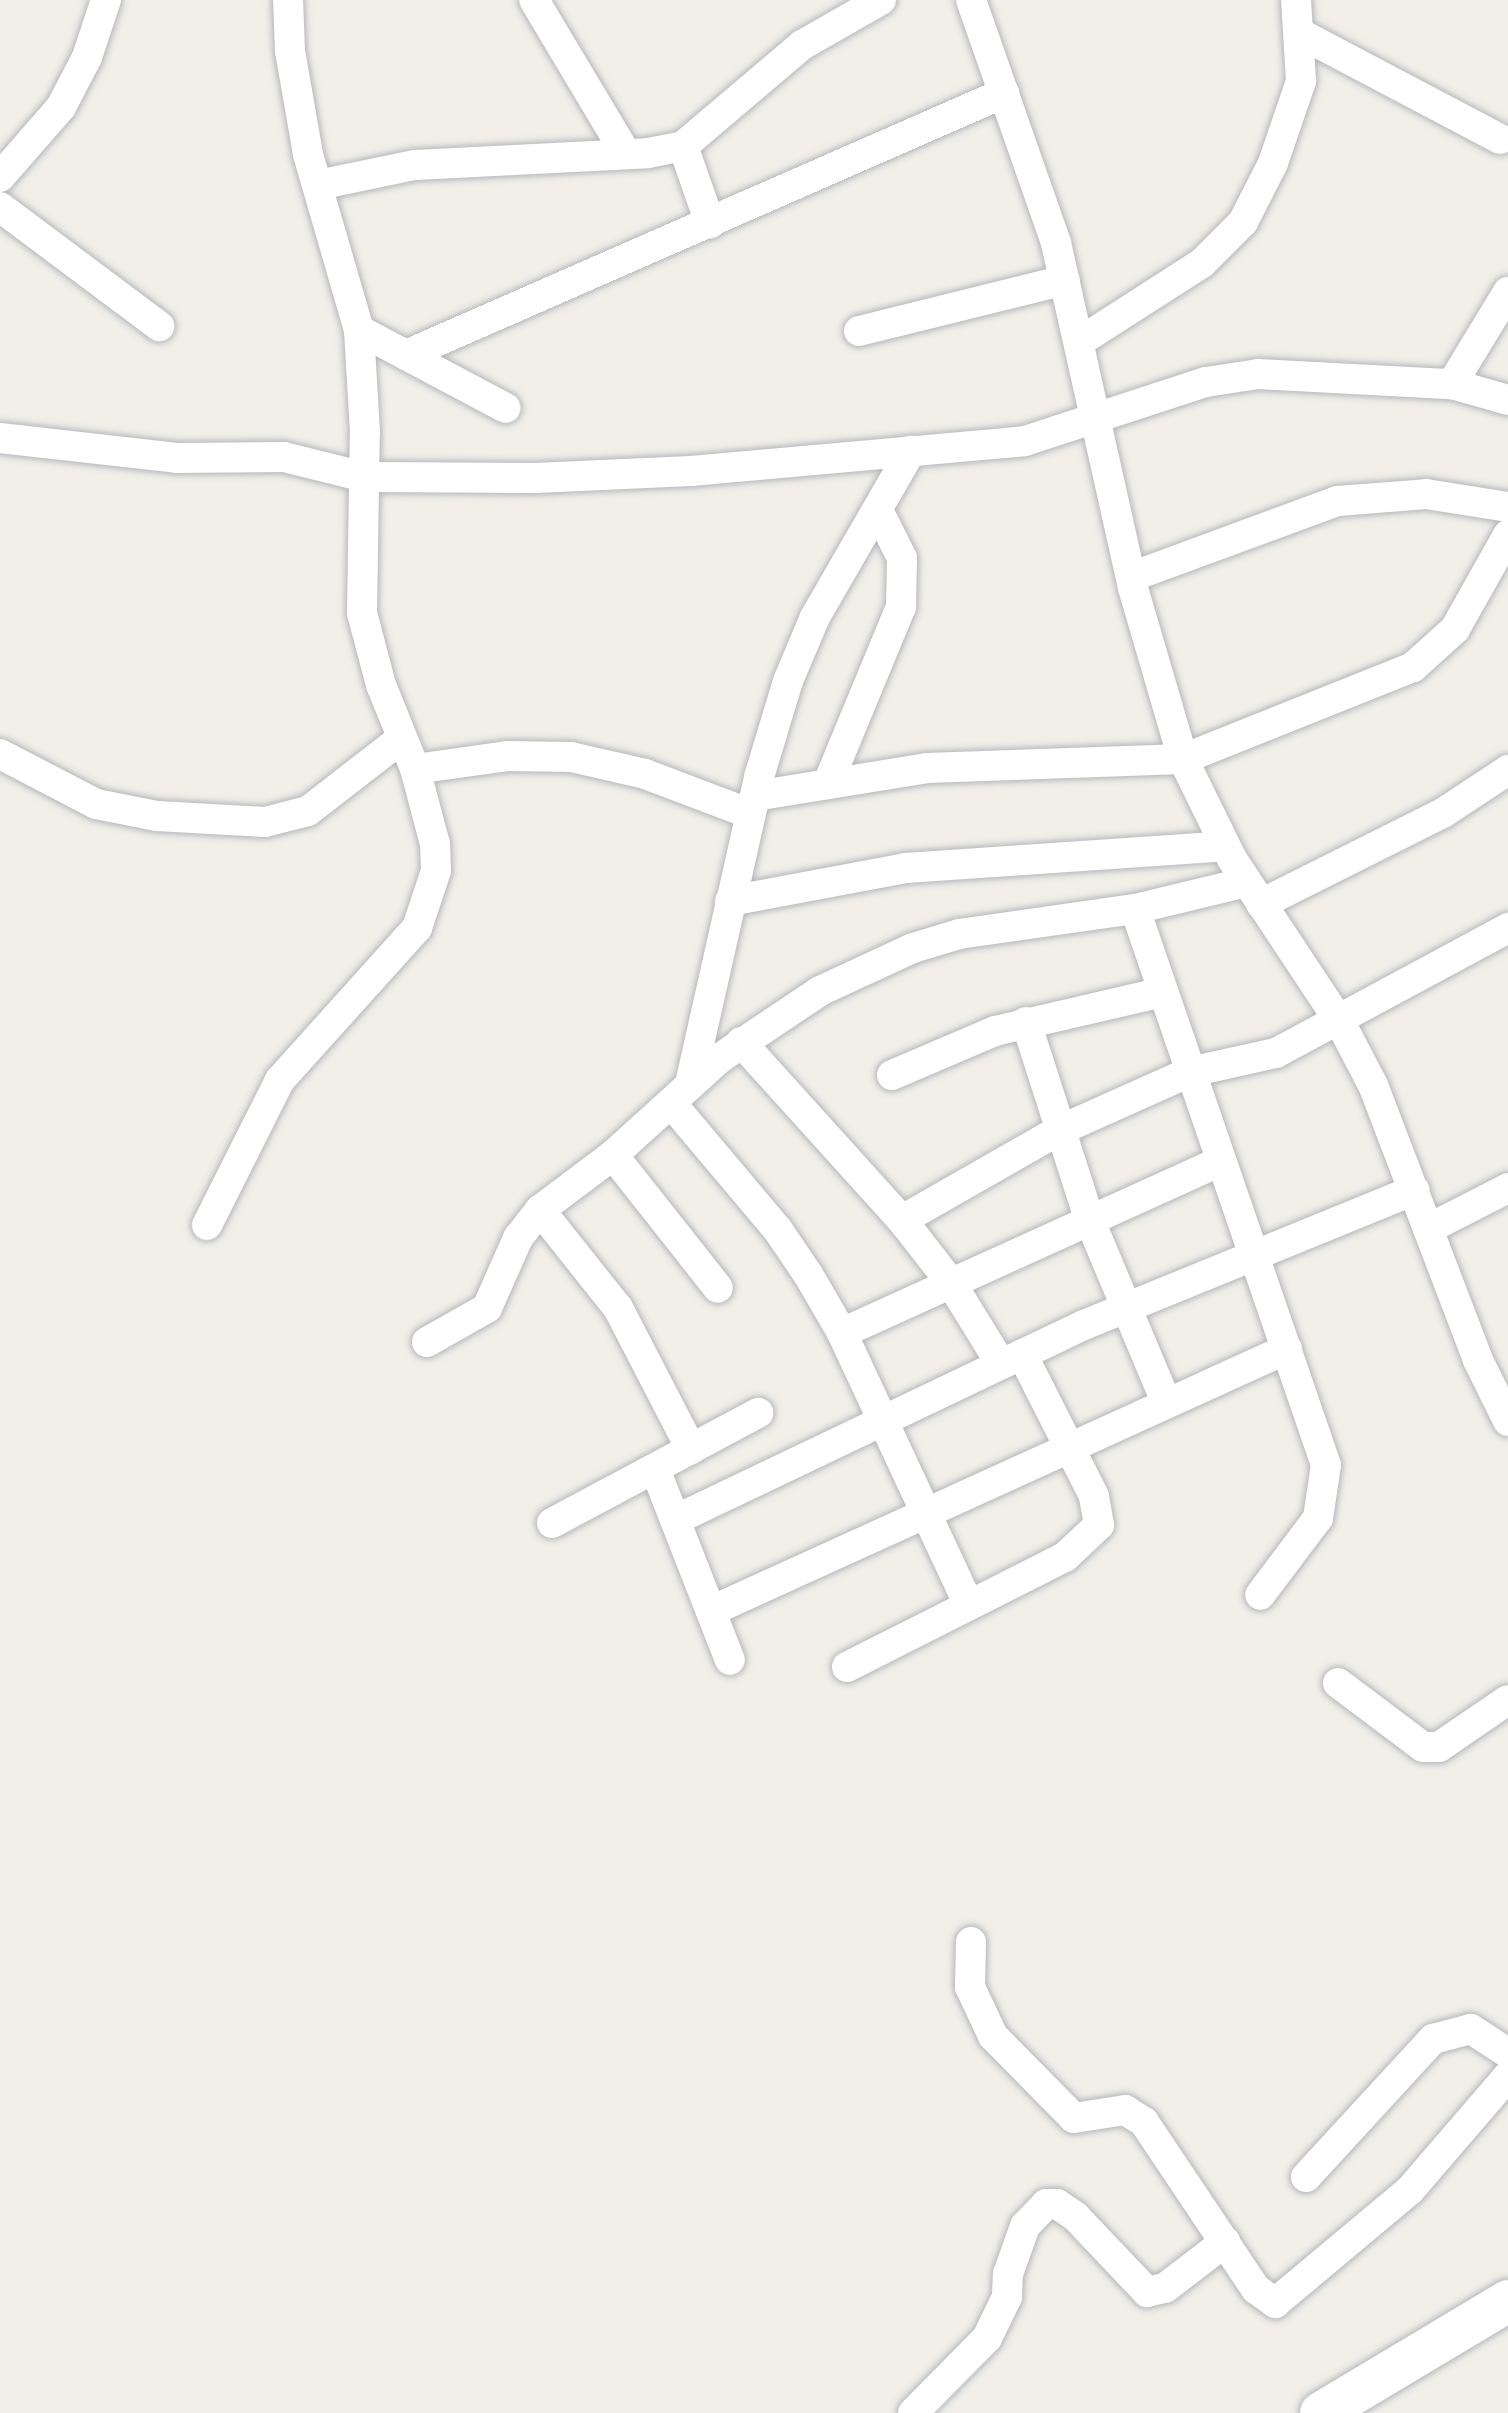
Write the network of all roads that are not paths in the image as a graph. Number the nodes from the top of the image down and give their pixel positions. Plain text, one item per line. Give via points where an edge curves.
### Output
1 (106, 0) edge
2 (289, 0) edge
3 (533, 0) edge
4 (881, 0) edge
5 (971, 0) edge
6 (1290, 12) edge
7 (1004, 93) junction
8 (1500, 139) dead end
9 (683, 146) junction
10 (626, 154) junction
11 (0, 177) edge
12 (318, 185) junction
13 (0, 207) edge
14 (710, 223) junction
15 (1065, 280) junction
16 (1508, 292) edge
17 (159, 326) dead end
18 (359, 330) junction
19 (859, 331) dead end
20 (1079, 342) junction
21 (406, 355) junction
22 (1452, 384) junction
23 (1508, 400) edge
24 (506, 408) dead end
25 (1092, 419) junction
26 (0, 438) edge
27 (911, 451) junction
28 (365, 477) junction
29 (1508, 508) edge
30 (878, 510) junction
31 (1508, 535) edge
32 (1131, 577) junction
33 (402, 738) junction
34 (0, 754) edge
35 (1184, 759) junction
36 (415, 769) junction
37 (1508, 770) edge
38 (828, 783) junction
39 (753, 805) junction
40 (1226, 846) junction
41 (1254, 893) junction
42 (730, 901) junction
43 (1135, 909) junction
44 (1508, 928) edge
45 (1162, 992) junction
46 (1026, 1022) junction
47 (1340, 1022) junction
48 (741, 1042) junction
49 (1190, 1072) junction
50 (892, 1075) dead end
51 (681, 1094) junction
52 (1058, 1131) junction
53 (614, 1155) junction
54 (1221, 1161) junction
55 (1508, 1188) edge
56 (1414, 1190) junction
57 (540, 1210) junction
58 (902, 1220) junction
59 (1090, 1221) junction
60 (207, 1225) dead end
61 (1428, 1229) junction
62 (1255, 1254) junction
63 (951, 1283) junction
64 (718, 1288) dead end
65 (1127, 1307) junction
66 (842, 1333) junction
67 (427, 1342) dead end
68 (1287, 1348) junction
69 (1012, 1359) junction
70 (1501, 1387) edge
71 (1166, 1402) junction
72 (758, 1413) dead end
73 (881, 1420) junction
74 (1508, 1421) edge
75 (1067, 1447) junction
76 (691, 1450) junction
77 (655, 1469) junction
78 (925, 1512) junction
79 (675, 1520) junction
80 (552, 1523) dead end
81 (1260, 1595) dead end
82 (969, 1605) junction
83 (711, 1611) junction
84 (730, 1660) dead end
85 (847, 1666) dead end
86 (1338, 1683) dead end
87 (1508, 1700) edge
88 (971, 1942) dead end
89 (1508, 2054) edge
90 (1508, 2076) edge
91 (1306, 2176) dead end
92 (1225, 2242) junction
93 (1508, 2301) edge
94 (913, 2413) edge
95 (1321, 2413) edge

1 - 11 street via 61,107
2 - 12 street via 297,104
3 - 10 street
4 - 9 street via 802,45
5 - 7 street
6 - 8 street
6 - 20 street via 1301,81 1243,223 1202,263
7 - 14 street
7 - 15 street
9 - 10 street
9 - 14 street
10 - 12 street via 415,165
12 - 18 street
13 - 17 street
14 - 21 street
15 - 19 street
15 - 20 street
16 - 22 street
18 - 21 street
18 - 28 street
20 - 25 street
21 - 24 street
22 - 23 street
22 - 25 street via 1258,374
25 - 27 street via 1025,441
25 - 32 street
26 - 28 street via 177,458 284,457
27 - 28 street via 603,476
27 - 30 street
28 - 33 street via 362,613
29 - 32 street via 1426,494 1339,501
30 - 38 street via 902,558 901,607
30 - 39 street via 800,649
31 - 35 street via 1455,629 1413,667
32 - 35 street
33 - 34 street via 308,811 265,822 96,804
33 - 36 street
35 - 38 street via 943,767
35 - 40 street
36 - 39 street via 571,757
36 - 60 street via 435,844 429,903 397,953 280,1080
37 - 41 street via 1443,813
38 - 39 street
39 - 42 street
40 - 41 street
40 - 42 street via 906,868
41 - 43 street
41 - 47 street
42 - 51 street
43 - 45 street
43 - 48 street via 992,927 913,948
44 - 47 street
45 - 46 street
45 - 49 street
46 - 50 street
46 - 52 street
47 - 49 street via 1276,1053
47 - 56 street
48 - 51 street
48 - 58 street
49 - 52 street
49 - 54 street
51 - 53 street
51 - 66 street
52 - 58 street
52 - 59 street
53 - 57 street
53 - 64 street
54 - 59 street
54 - 62 street
55 - 61 street
56 - 61 street
56 - 62 street
57 - 67 street via 518,1238 487,1308
57 - 76 street via 625,1318
58 - 63 street
59 - 63 street
59 - 65 street
61 - 70 street
62 - 65 street
62 - 68 street
63 - 66 street
63 - 69 street
65 - 69 street
65 - 71 street
66 - 73 street
68 - 71 street
68 - 81 street via 1322,1443 1327,1485 1309,1535
69 - 73 street
69 - 75 street
70 - 74 street
71 - 75 street
72 - 76 street
73 - 78 street
73 - 79 street
75 - 78 street
75 - 82 street via 1099,1510 1091,1538
76 - 77 street
77 - 79 street
77 - 80 street
78 - 82 street
78 - 83 street
79 - 83 street
82 - 85 street
83 - 84 street
86 - 87 street via 1423,1747 1439,1747
88 - 92 street via 970,1987 993,2036 1074,2118 1136,2114
89 - 91 street via 1471,2029 1432,2039
90 - 92 street via 1426,2174 1284,2299 1266,2301
92 - 94 street via 1165,2288 1147,2292 1076,2216 1046,2204 1025,2226 987,2338
93 - 95 street

